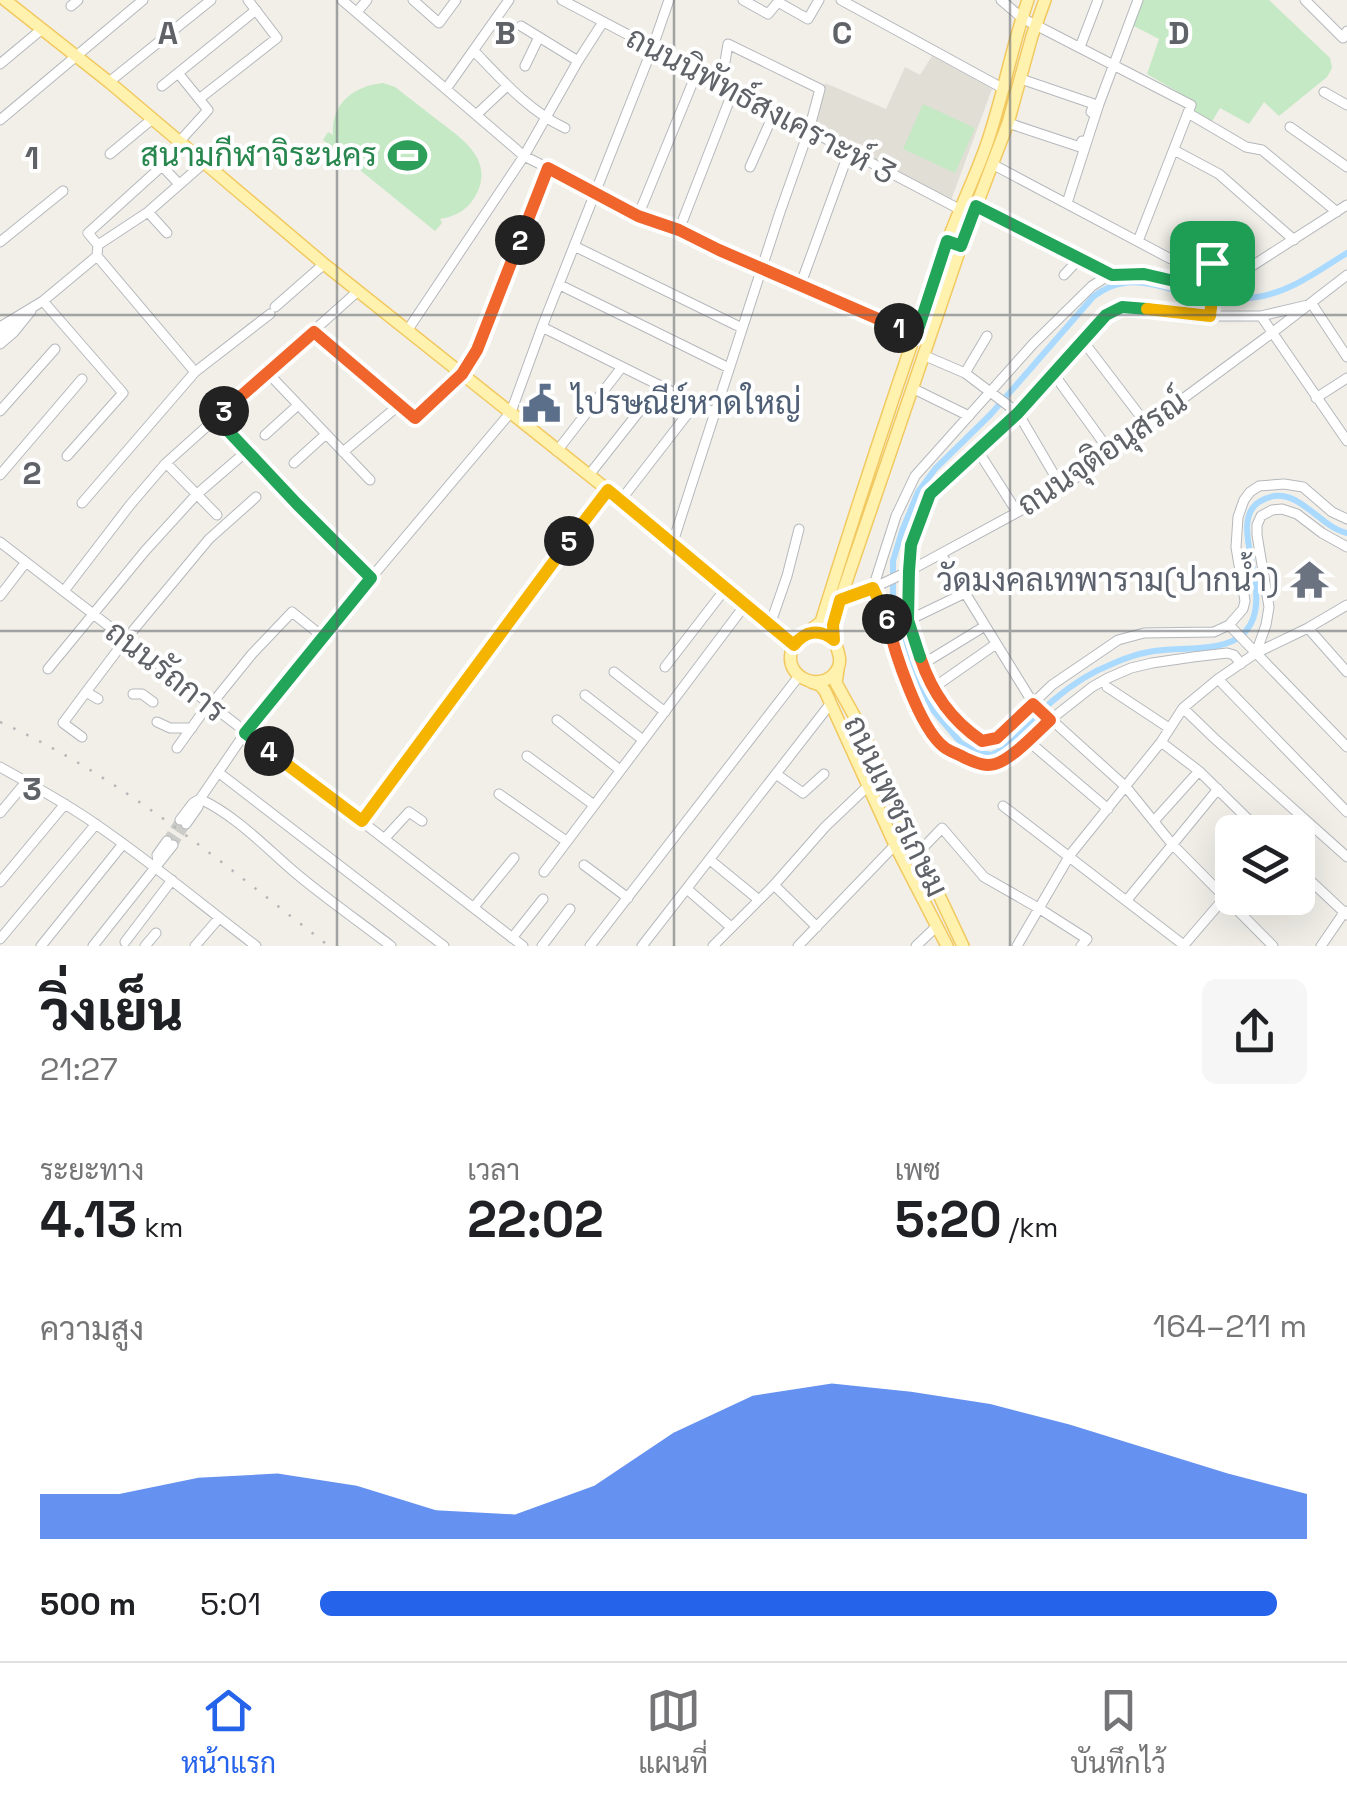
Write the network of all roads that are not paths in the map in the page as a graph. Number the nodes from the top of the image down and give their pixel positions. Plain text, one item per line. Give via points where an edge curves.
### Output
1 (2, 0) edge
2 (143, 0) edge
3 (211, 0) edge
4 (248, 0) edge
5 (342, 0) edge
6 (366, 0) edge
7 (413, 0) edge
8 (456, 0) edge
9 (509, 0) edge
10 (562, 0) edge
11 (669, 0) edge
12 (743, 0) edge
13 (820, 0) edge
14 (842, 0) edge
15 (1001, 0) edge
16 (1028, 0) edge
17 (1045, 0) edge
18 (1098, 0) edge
19 (1138, 0) edge
20 (1305, 0) edge
21 (256, 10) junction
22 (357, 12) junction
23 (1022, 18) junction
24 (603, 22) junction
25 (1036, 24) junction
26 (521, 26) dead end
27 (42, 29) junction
28 (1345, 35) edge
29 (539, 37) junction
30 (1080, 47) junction
31 (652, 49) junction
32 (474, 51) junction
33 (76, 55) junction
34 (578, 61) junction
35 (0, 64) edge
36 (1115, 64) junction
37 (525, 66) dead end
38 (697, 72) junction
39 (178, 73) junction
40 (1021, 79) junction
41 (109, 82) junction
42 (721, 85) junction
43 (162, 86) dead end
44 (508, 86) junction
45 (446, 89) junction
46 (1004, 89) junction
47 (733, 92) junction
48 (1324, 92) dead end
49 (199, 99) junction
50 (1347, 105) edge
51 (1189, 109) junction
52 (774, 112) junction
53 (476, 114) junction
54 (545, 118) junction
55 (0, 120) edge
56 (152, 120) junction
57 (1008, 122) junction
58 (1290, 127) dead end
59 (565, 128) dead end
60 (809, 130) junction
61 (179, 142) junction
62 (1174, 150) junction
63 (850, 152) junction
64 (110, 154) dead end
65 (524, 156) junction
66 (205, 162) junction
67 (992, 164) junction
68 (1347, 166) edge
69 (750, 167) dead end
70 (548, 168) junction
71 (179, 184) junction
72 (63, 191) dead end
73 (596, 192) junction
74 (1068, 203) junction
75 (1347, 205) edge
76 (976, 206) junction
77 (961, 210) junction
78 (148, 212) junction
79 (1337, 212) junction
80 (638, 216) junction
81 (679, 230) junction
82 (167, 233) dead end
83 (1294, 240) junction
84 (947, 241) junction
85 (1138, 241) junction
86 (0, 242) edge
87 (574, 246) junction
88 (961, 246) junction
89 (98, 250) junction
90 (1080, 258) junction
91 (324, 264) junction
92 (761, 268) junction
93 (1212, 271) junction
94 (1064, 275) dead end
95 (1112, 275) junction
96 (1347, 275) edge
97 (560, 285) junction
98 (800, 286) junction
99 (1213, 290) junction
100 (358, 291) junction
101 (39, 303) junction
102 (1312, 304) junction
103 (1210, 314) junction
104 (1261, 316) junction
105 (542, 327) junction
106 (742, 328) junction
107 (407, 331) junction
108 (2, 332) edge
109 (314, 332) junction
110 (1272, 334) junction
111 (916, 336) junction
112 (987, 336) dead end
113 (1082, 341) junction
114 (0, 344) edge
115 (55, 348) dead end
116 (923, 355) junction
117 (1347, 357) edge
118 (622, 367) junction
119 (729, 368) junction
120 (195, 372) junction
121 (267, 372) junction
122 (1053, 373) junction
123 (462, 374) junction
124 (965, 374) junction
125 (1347, 378) edge
126 (82, 379) dead end
127 (660, 385) junction
128 (912, 388) junction
129 (990, 392) junction
130 (1316, 398) junction
131 (696, 403) junction
132 (298, 405) junction
133 (398, 406) junction
134 (0, 412) edge
135 (512, 412) junction
136 (715, 413) junction
137 (1018, 413) junction
138 (970, 416) junction
139 (216, 418) junction
140 (1147, 425) junction
141 (326, 434) junction
142 (265, 435) dead end
143 (1347, 441) edge
144 (557, 451) junction
145 (978, 451) junction
146 (247, 452) junction
147 (343, 452) junction
148 (1111, 453) junction
149 (66, 456) dead end
150 (166, 464) junction
151 (294, 464) dead end
152 (0, 475) edge
153 (589, 476) junction
154 (867, 476) junction
155 (370, 480) dead end
156 (881, 480) junction
157 (1062, 488) junction
158 (608, 490) junction
159 (196, 495) junction
160 (256, 497) dead end
161 (620, 500) junction
162 (82, 503) dead end
163 (1017, 512) junction
164 (217, 515) dead end
165 (1347, 520) edge
166 (800, 529) dead end
167 (0, 542) edge
168 (673, 542) junction
169 (1347, 547) edge
170 (941, 554) junction
171 (26, 562) junction
172 (909, 571) junction
173 (371, 578) junction
174 (726, 588) junction
175 (873, 588) junction
176 (64, 592) junction
177 (966, 594) junction
178 (0, 596) edge
179 (840, 600) junction
180 (745, 605) junction
181 (1347, 605) edge
182 (94, 614) junction
183 (908, 620) junction
184 (770, 624) junction
185 (985, 626) junction
186 (1232, 628) junction
187 (1308, 628) junction
188 (806, 634) junction
189 (322, 636) junction
190 (126, 639) junction
191 (834, 640) junction
192 (996, 644) junction
193 (794, 645) junction
194 (1256, 653) junction
195 (923, 664) junction
196 (1240, 664) junction
197 (839, 666) junction
198 (665, 667) dead end
199 (48, 669) dead end
200 (614, 672) dead end
201 (1347, 672) edge
202 (805, 679) junction
203 (1218, 679) junction
204 (1106, 686) dead end
205 (933, 688) junction
206 (86, 692) junction
207 (133, 694) dead end
208 (584, 695) dead end
209 (98, 699) dead end
210 (153, 702) dead end
211 (831, 703) junction
212 (1033, 704) junction
213 (209, 706) junction
214 (1183, 708) junction
215 (664, 712) junction
216 (556, 720) dead end
217 (1050, 720) junction
218 (157, 722) dead end
219 (192, 728) junction
220 (1170, 728) junction
221 (245, 733) junction
222 (82, 737) dead end
223 (643, 740) junction
224 (1027, 740) junction
225 (1160, 742) junction
226 (1347, 747) edge
227 (177, 748) dead end
228 (527, 756) dead end
229 (0, 767) edge
230 (620, 770) junction
231 (1199, 771) junction
232 (218, 772) junction
233 (776, 774) junction
234 (824, 774) dead end
235 (26, 782) junction
236 (869, 785) junction
237 (1126, 787) junction
238 (1218, 789) junction
239 (499, 794) dead end
240 (200, 798) junction
241 (66, 804) junction
242 (594, 804) junction
243 (1003, 806) dead end
244 (1108, 809) junction
245 (1347, 812) edge
246 (0, 813) edge
247 (1243, 815) edge
248 (362, 821) junction
249 (422, 821) dead end
250 (1154, 821) junction
251 (183, 822) tunnel mouth
252 (96, 824) junction
253 (385, 838) junction
254 (566, 842) junction
255 (170, 843) tunnel mouth
256 (124, 844) junction
257 (1172, 844) junction
258 (895, 845) junction
259 (918, 853) junction
260 (1070, 856) junction
261 (1347, 856) edge
262 (514, 858) dead end
263 (710, 860) junction
264 (156, 864) junction
265 (584, 864) dead end
266 (544, 872) dead end
267 (172, 880) junction
268 (0, 882) edge
269 (1315, 884) edge
270 (774, 885) junction
271 (1215, 888) edge
272 (687, 890) junction
273 (628, 898) junction
274 (543, 899) dead end
275 (759, 900) junction
276 (1128, 900) junction
277 (474, 908) junction
278 (1040, 908) junction
279 (1215, 908) edge
280 (570, 909) dead end
281 (1346, 912) edge
282 (1242, 915) edge
283 (220, 918) junction
284 (937, 926) junction
285 (732, 927) junction
286 (817, 927) junction
287 (156, 933) dead end
288 (512, 938) junction
289 (0, 940) edge
290 (125, 942) dead end
291 (1084, 942) edge
292 (41, 946) edge
293 (93, 946) edge
294 (145, 946) edge
295 (195, 946) edge
296 (255, 946) edge
297 (391, 946) edge
298 (444, 946) edge
299 (522, 946) edge
300 (542, 946) edge
301 (590, 946) edge
302 (642, 946) edge
303 (713, 946) edge
304 (798, 946) edge
305 (916, 946) edge
306 (947, 946) edge
307 (964, 946) edge
308 (1017, 946) edge
309 (1185, 946) edge
310 (1272, 946) edge
311 (1321, 946) edge

1 - 27 main road
2 - 33 street
3 - 41 street
4 - 21 street
5 - 22 street
6 - 22 street
7 - 8 street via 440,23
9 - 32 street
10 - 24 street, ถนนนิพัทธ์สงเคราะห์ 3
11 - 31 street
12 - 13 street via 768,14 778,2 808,18
14 - 46 street
15 - 23 street
16 - 23 main road
17 - 25 main road
18 - 30 street
19 - 36 street
20 - 28 street
21 - 39 street
21 - 49 street via 277,38
22 - 45 street
23 - 25 street
23 - 46 main road
24 - 31 street, ถนนนิพัทธ์สงเคราะห์ 3
24 - 34 street
25 - 30 street
25 - 40 main road
26 - 29 street
27 - 33 main road
27 - 35 street
29 - 34 street
29 - 37 street
30 - 36 street
31 - 38 street, ถนนนิพัทธ์สงเคราะห์ 3
31 - 73 street
32 - 44 street
32 - 45 street
33 - 41 main road
33 - 55 street
34 - 54 street
36 - 51 street
36 - 74 street
38 - 42 street, ถนนนิพัทธ์สงเคราะห์ 3
38 - 80 street
39 - 43 street
39 - 49 street
40 - 57 main road
40 - 57 street via 1094,104 1080,147
41 - 56 main road
42 - 47 street, ถนนนิพัทธ์สงเคราะห์ 3
42 - 60 street via 728,44 820,89
44 - 53 street
44 - 54 street
45 - 53 street
46 - 77 main road
47 - 52 street, ถนนนิพัทธ์สงเคราะห์ 3
47 - 81 street
48 - 50 street
49 - 61 street via 208,110
51 - 62 street
51 - 79 street via 1246,147 1262,150
52 - 60 street, ถนนนิพัทธ์สงเคราะห์ 3
52 - 69 street
53 - 65 street
54 - 59 street
54 - 65 street
56 - 61 main road
56 - 64 street
57 - 67 main road
58 - 68 street
60 - 63 street, ถนนนิพัทธ์สงเคราะห์ 3
60 - 92 street
61 - 66 main road
62 - 83 street via 1219,174
62 - 85 street
63 - 77 street, ถนนนิพัทธ์สงเคราะห์ 3
63 - 98 street
65 - 70 street
65 - 107 street
66 - 71 street
66 - 91 main road
67 - 74 street
67 - 76 main road
70 - 73 street
70 - 123 street
71 - 78 street
71 - 89 street via 162,166 88,233
72 - 86 street
73 - 80 street
73 - 87 street
74 - 85 street
75 - 79 street
76 - 88 main road
76 - 90 street
77 - 84 main road
78 - 82 street
78 - 89 street
79 - 83 street
80 - 81 street
81 - 92 street
83 - 93 street via 1252,266
84 - 88 main road
84 - 111 main road
85 - 93 street
87 - 97 street
87 - 106 street
88 - 116 main road
89 - 101 street
89 - 120 street
90 - 94 street
90 - 95 street
91 - 100 main road
91 - 120 street
92 - 98 street
92 - 106 street
93 - 99 street
95 - 99 street via 1144,274
95 - 129 street via 1096,282
96 - 102 street, ถนนจุติอนุสรณ์
97 - 105 street
97 - 119 street
98 - 111 street
99 - 103 street
100 - 107 main road
100 - 109 street
101 - 108 street
101 - 114 street
101 - 149 street via 124,393
102 - 104 street
102 - 110 street, ถนนจุติอนุสรณ์
102 - 117 street
103 - 104 street
103 - 113 street via 1122,307
104 - 110 street
105 - 118 street
105 - 135 street
106 - 119 street
107 - 123 main road
109 - 121 street
109 - 133 street
110 - 130 street
110 - 140 street, ถนนจุติอนุสรณ์
111 - 154 main road
112 - 124 street
113 - 122 street
113 - 140 street
115 - 134 street
116 - 124 street
116 - 128 main road
118 - 127 street
118 - 144 street
119 - 136 street
120 - 162 street
121 - 132 street
121 - 139 street
122 - 137 street
122 - 148 street
123 - 133 street via 415,418
123 - 135 main road
124 - 129 street
125 - 130 street
126 - 152 street
127 - 131 street
127 - 153 street
128 - 138 street
128 - 156 main road
129 - 137 street
129 - 138 street
130 - 143 street
131 - 136 street
131 - 161 street
132 - 141 street
132 - 142 street
133 - 147 street
135 - 144 main road
135 - 173 street
136 - 168 street
137 - 145 street
137 - 157 street
138 - 175 street via 915,476
139 - 146 street
139 - 150 street
140 - 148 street, ถนนจุติอนุสรณ์
141 - 147 street
141 - 151 street
144 - 153 main road
145 - 163 street
145 - 172 street via 930,494
146 - 159 street
146 - 173 street
147 - 155 street
148 - 157 street, ถนนจุติอนุสรณ์
150 - 159 street
150 - 176 street
153 - 158 main road
154 - 156 main road
154 - 188 main road via 821,622
156 - 179 main road
157 - 163 street, ถนนจุติอนุสรณ์
158 - 161 main road
158 - 248 street
159 - 164 street
159 - 182 street
160 - 190 street via 210,539
161 - 168 main road
163 - 170 street, ถนนจุติอนุสรณ์
165 - 186 street via 1306,488 1269,484 1250,492 1235,532 1244,601
166 - 184 street
167 - 171 street, ถนนรัถการ
168 - 174 main road
169 - 194 street via 1290,510 1261,516 1257,535 1269,607
170 - 172 street, ถนนจุติอนุสรณ์
170 - 177 street
171 - 176 street, ถนนรัถการ
171 - 178 street
172 - 175 street, ถนนจุติอนุสรณ์
172 - 183 street
173 - 189 street
174 - 180 main road
174 - 198 street
175 - 179 street, ถนนจุติอนุสรณ์
175 - 224 street via 907,682 945,748 991,766
176 - 182 street, ถนนรัถการ
177 - 183 street
177 - 185 street
179 - 191 main road
180 - 184 main road
180 - 215 street
181 - 187 street
182 - 190 street, ถนนรัถการ
182 - 199 street
183 - 195 street
184 - 193 main road
185 - 192 street
185 - 195 street
186 - 194 street
186 - 212 street via 1144,632 1118,640
187 - 194 street
187 - 201 street
188 - 191 main road via 821,632
188 - 193 main road
189 - 213 street via 292,612
189 - 221 street
190 - 206 street
190 - 213 street, ถนนรัถการ
191 - 197 main road
192 - 205 street
192 - 212 street
193 - 202 main road via 790,660
194 - 196 street
194 - 226 street
195 - 205 street
196 - 203 street
196 - 217 street via 1226,653 1131,668 1092,687
197 - 202 main road via 828,678
197 - 259 main road, ถนนเพชรเกษม via 836,683
200 - 215 street
202 - 211 main road, ถนนเพชรเกษม via 820,685
202 - 273 street
203 - 214 street
203 - 245 street
204 - 220 street
205 - 212 street via 948,712 982,741 997,738
206 - 209 street
206 - 222 street via 63,723
207 - 210 street
208 - 223 street
211 - 233 street
211 - 236 main road, ถนนเพชรเกษม
212 - 217 street
213 - 219 street
213 - 221 street, ถนนรัถการ
214 - 220 street
214 - 261 street
215 - 223 street
216 - 230 street
217 - 224 street
217 - 237 street
218 - 219 street
219 - 227 street
220 - 225 street
221 - 232 street
221 - 248 street, ถนนรัถการ
223 - 230 street
224 - 244 street
225 - 231 street
225 - 237 street
228 - 242 street
229 - 235 street
230 - 242 street
231 - 238 street
231 - 250 street
232 - 240 street
232 - 298 street
233 - 234 street via 803,794
233 - 263 street
235 - 241 street
235 - 246 street
236 - 258 main road, ถนนเพชรเกษม
236 - 270 street
237 - 244 street
237 - 250 street
238 - 247 street
238 - 257 street
239 - 254 street
240 - 251 street
240 - 297 street
241 - 252 street
241 - 268 street
242 - 254 street
243 - 260 street
244 - 260 street
248 - 253 street, ถนนรัถการ
249 - 253 street via 409,812
250 - 257 street
252 - 256 street
252 - 289 street
253 - 277 street, ถนนรัถการ
254 - 266 street
255 - 264 street
256 - 264 street
256 - 292 street
257 - 271 street
257 - 276 street
258 - 284 main road, ถนนเพชรเกษม
258 - 286 street
259 - 278 street via 942,828 984,877
259 - 307 main road, ถนนเพชรเกษม
260 - 276 street
260 - 278 street
262 - 277 street
263 - 272 street
263 - 275 street
264 - 267 street
264 - 293 street
265 - 273 street
267 - 283 street
267 - 290 street
269 - 281 street
270 - 275 street
270 - 286 street
272 - 285 street
272 - 302 street
273 - 301 street
274 - 288 street
275 - 285 street
276 - 309 street
277 - 288 street, ถนนรัถการ
278 - 291 street
278 - 308 street
279 - 309 street
280 - 300 street
281 - 311 street
282 - 310 street
283 - 295 street
283 - 296 street
284 - 305 street
284 - 306 main road, ถนนเพชรเกษม
285 - 303 street
286 - 304 street
287 - 294 street
288 - 299 street, ถนนรัถการ

